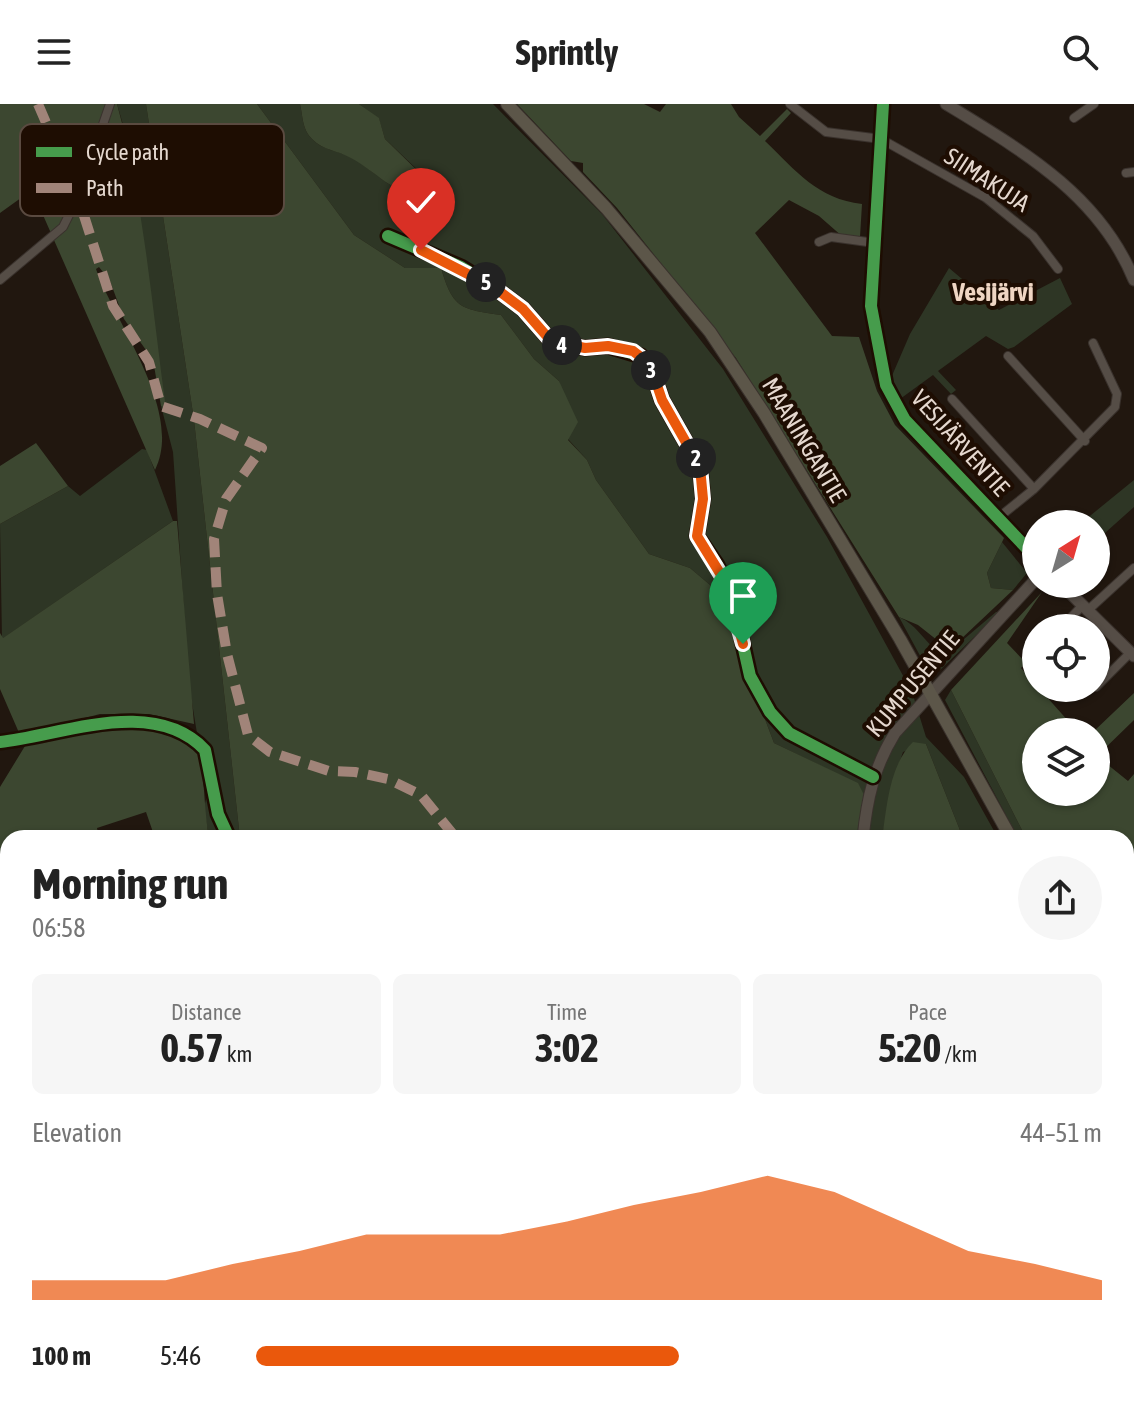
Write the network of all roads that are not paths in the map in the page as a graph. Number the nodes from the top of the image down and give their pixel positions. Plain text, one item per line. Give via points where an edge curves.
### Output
1 (110, 104) edge
2 (507, 104) edge
3 (790, 104) edge
4 (883, 104) edge
5 (946, 104) edge
6 (1094, 104) edge
7 (1074, 118) dead end
8 (103, 124) edge
9 (881, 139) junction
10 (68, 216) edge
11 (388, 236) dead end
12 (819, 242) dead end
13 (875, 243) junction
14 (1058, 269) dead end
15 (0, 280) edge
16 (1134, 280) edge
17 (1093, 343) dead end
18 (1008, 356) dead end
19 (952, 399) dead end
20 (1085, 441) junction
21 (1034, 489) junction
22 (998, 518) junction
23 (1022, 543) edge
24 (1134, 568) edge
25 (1022, 594) edge
26 (1074, 598) edge
27 (1085, 609) junction
28 (1079, 614) edge
29 (1132, 654) edge
30 (1110, 674) edge
31 (930, 694) junction
32 (0, 742) edge
33 (873, 777) junction
34 (225, 830) edge
35 (864, 830) edge
36 (1006, 830) edge

1 - 8 street
2 - 31 main road, MAANINGANTIE via 606,208 710,332 764,413
3 - 9 street via 826,132
4 - 9 street, VESIJÄRVENTIE
5 - 16 street via 1060,178 1112,237
6 - 7 street
9 - 13 street, VESIJÄRVENTIE
9 - 14 street, SIIMAKUJA via 1010,213
10 - 15 street via 63,227
11 - 33 street via 461,267 495,288 551,341 633,351 650,364 662,400 700,467 703,499 697,536 733,600 755,690 789,733
12 - 13 street via 831,237
13 - 22 street, VESIJÄRVENTIE via 871,306 892,401
17 - 20 street via 1116,401
18 - 20 street
19 - 21 street
20 - 21 street
21 - 22 street
22 - 23 street, VESIJÄRVENTIE
24 - 27 street
25 - 31 street, KUMPUSENTIE
26 - 27 street
27 - 28 street
27 - 29 street
29 - 30 street
31 - 33 street, KUMPUSENTIE via 895,733
31 - 36 main road, MAANINGANTIE
32 - 34 street via 123,720 179,730 196,740 209,760
33 - 35 street, KUMPUSENTIE

